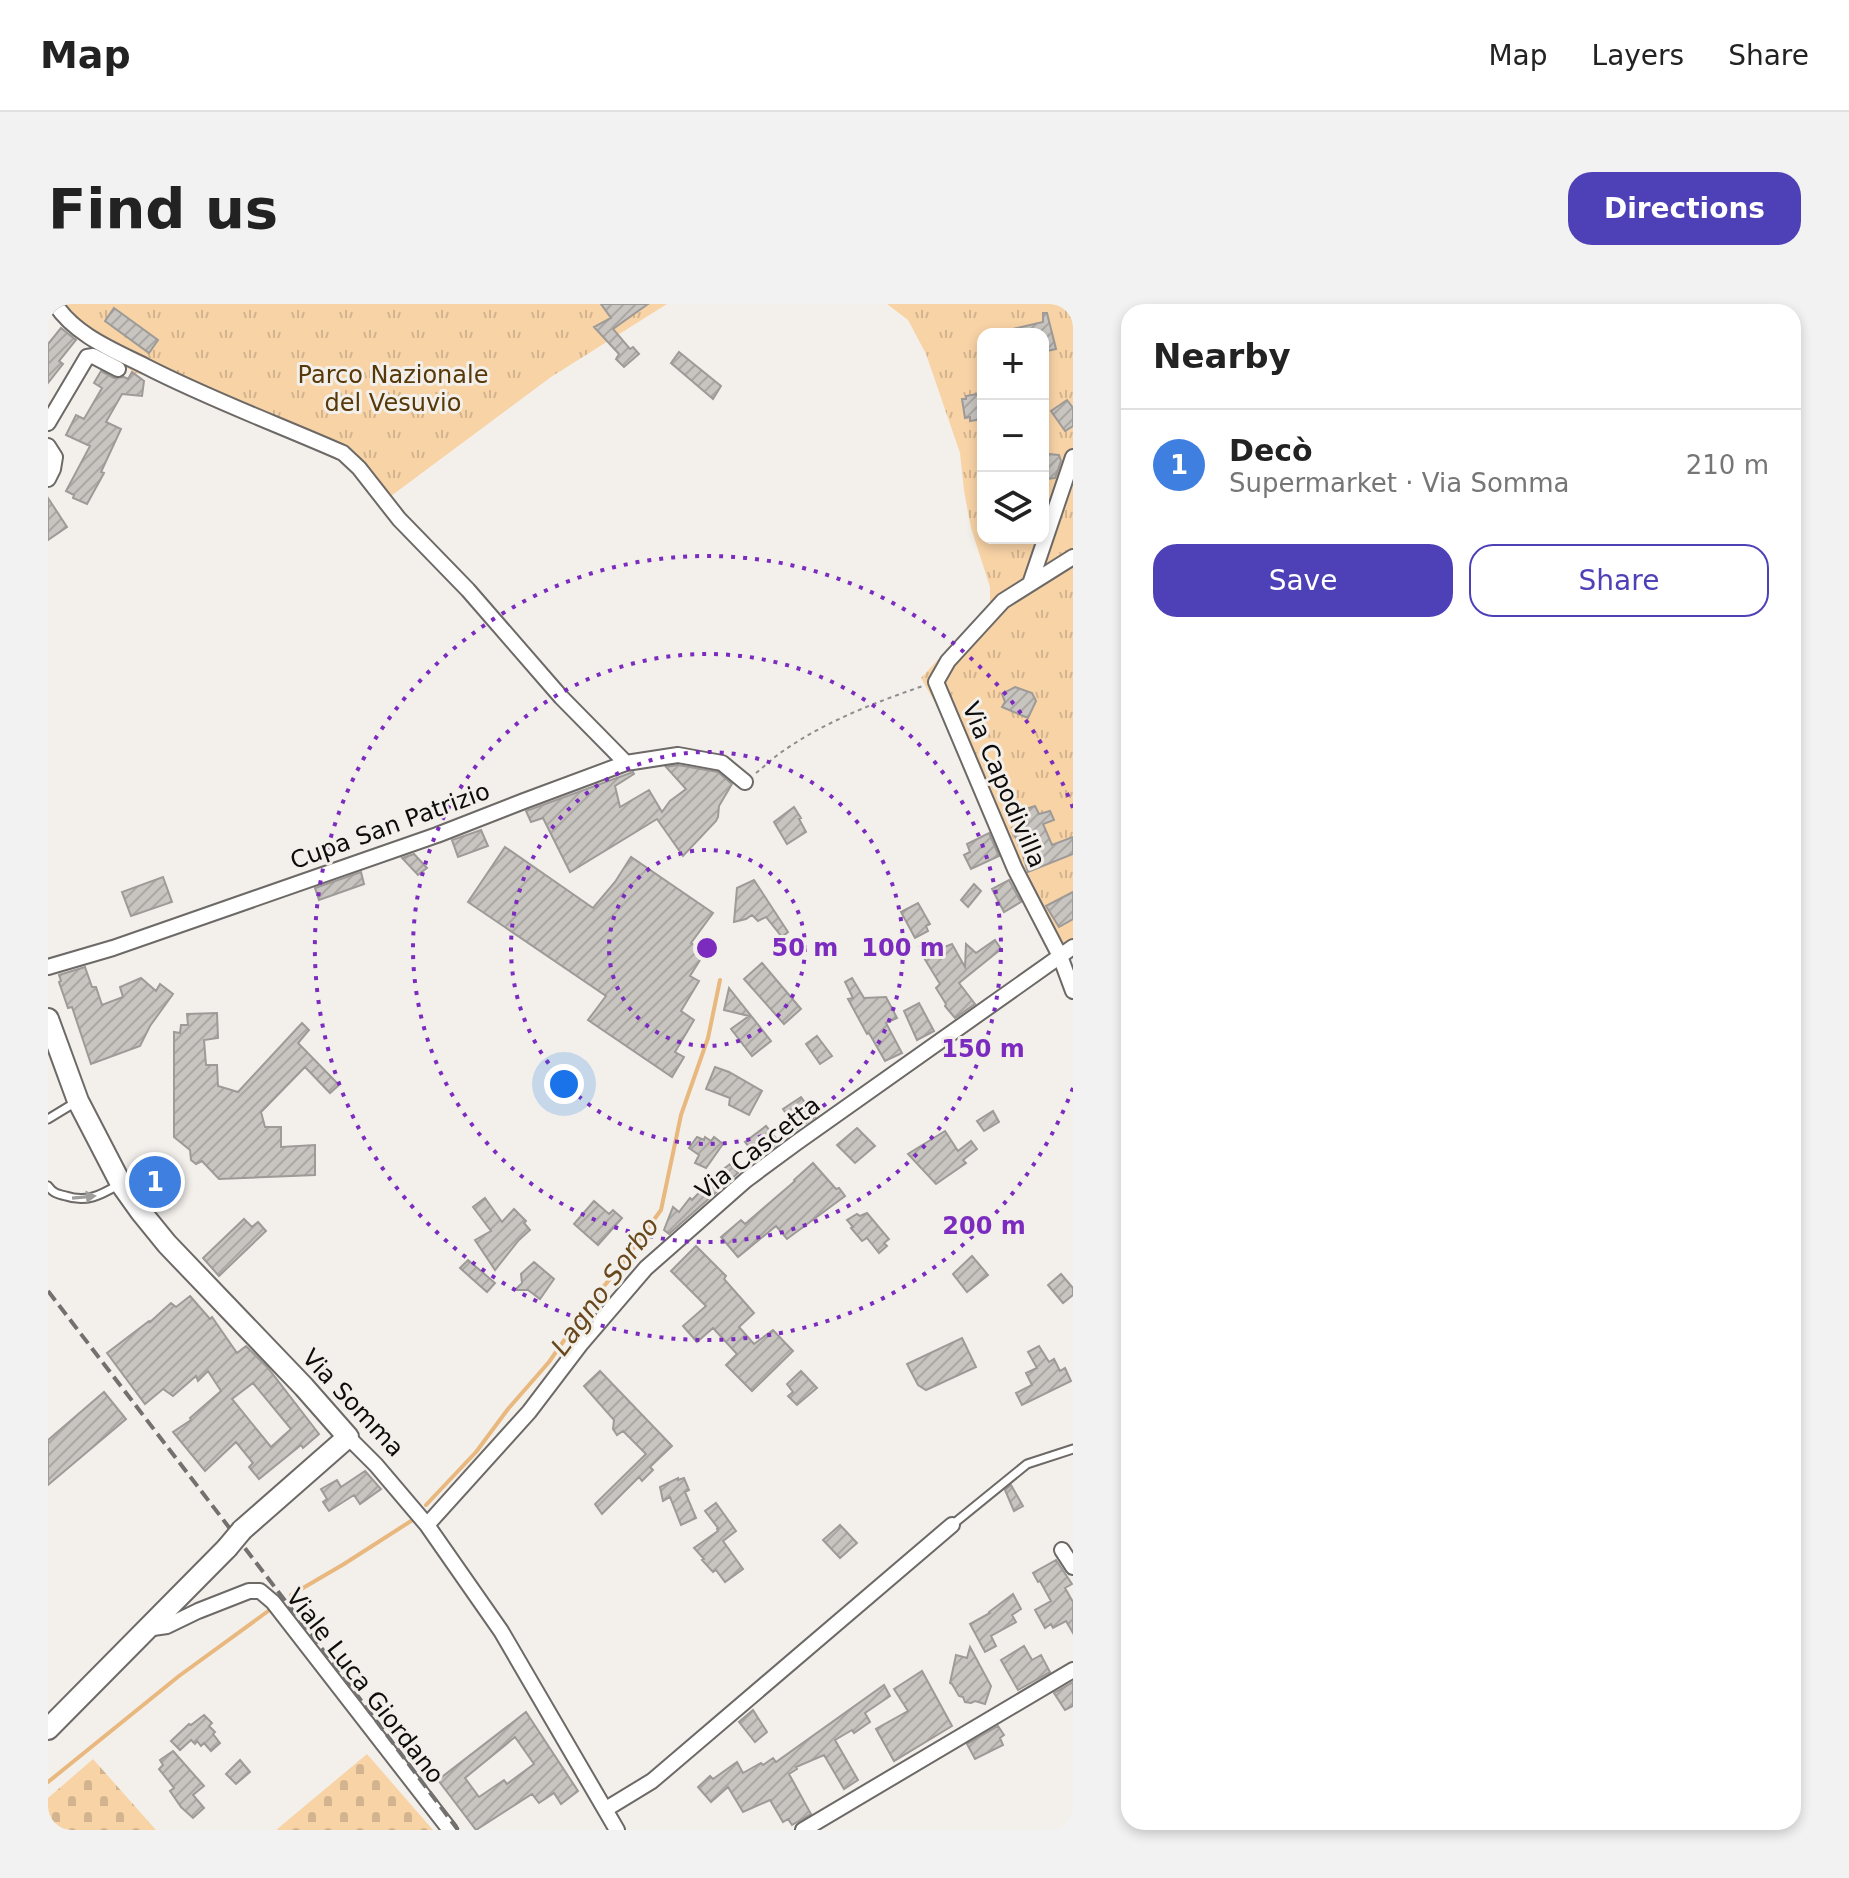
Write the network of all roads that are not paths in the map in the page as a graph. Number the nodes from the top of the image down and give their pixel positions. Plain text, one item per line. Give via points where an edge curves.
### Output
1 (55, 304) edge
2 (118, 369) dead end
3 (48, 423) edge
4 (48, 446) edge
5 (1073, 457) edge
6 (48, 479) edge
7 (1073, 557) edge
8 (1030, 584) junction
9 (626, 763) junction
10 (745, 782) road end
11 (1067, 952) edge
12 (48, 967) edge
13 (1073, 991) edge
14 (48, 1019) edge
15 (78, 1101) junction
16 (48, 1119) edge
17 (121, 1184) junction
18 (48, 1186) edge
19 (348, 1437) junction
20 (1073, 1449) edge
21 (427, 1525) junction
22 (952, 1525) joint
23 (1062, 1550) dead end
24 (1073, 1567) edge
25 (146, 1630) junction
26 (1073, 1670) edge
27 (48, 1729) edge
28 (606, 1809) junction
29 (450, 1830) edge
30 (617, 1830) edge
31 (803, 1830) edge

1 - 9 street via 94,341 343,453
2 - 3 street via 87,357
4 - 6 street via 55,457
5 - 8 street
7 - 8 street
8 - 11 street, Via Capodivilla via 1003,601 948,661 936,682 1015,869
9 - 10 street, Cupa San Patrizio via 678,755 722,763
9 - 12 street, Cupa San Patrizio via 422,841
11 - 13 street, Via Capodivilla
11 - 21 street, Via Cascetta via 746,1180 646,1268 529,1412
14 - 15 main road, Via Somma
15 - 16 lane
15 - 17 main road, Via Somma
18 -> 17 lane via 72,1199 90,1200
17 - 19 main road, Via Somma via 167,1244
19 - 21 street, Via Somma
19 - 25 main road, bridge via 242,1530
20 - 22 lane via 1027,1464
21 - 28 street, Via Somma via 501,1631
22 - 28 street via 652,1781
23 - 24 street
25 - 27 main road
25 - 29 street, Viale Luca Giordano via 260,1591
26 - 31 street
28 - 30 street, Via Somma

